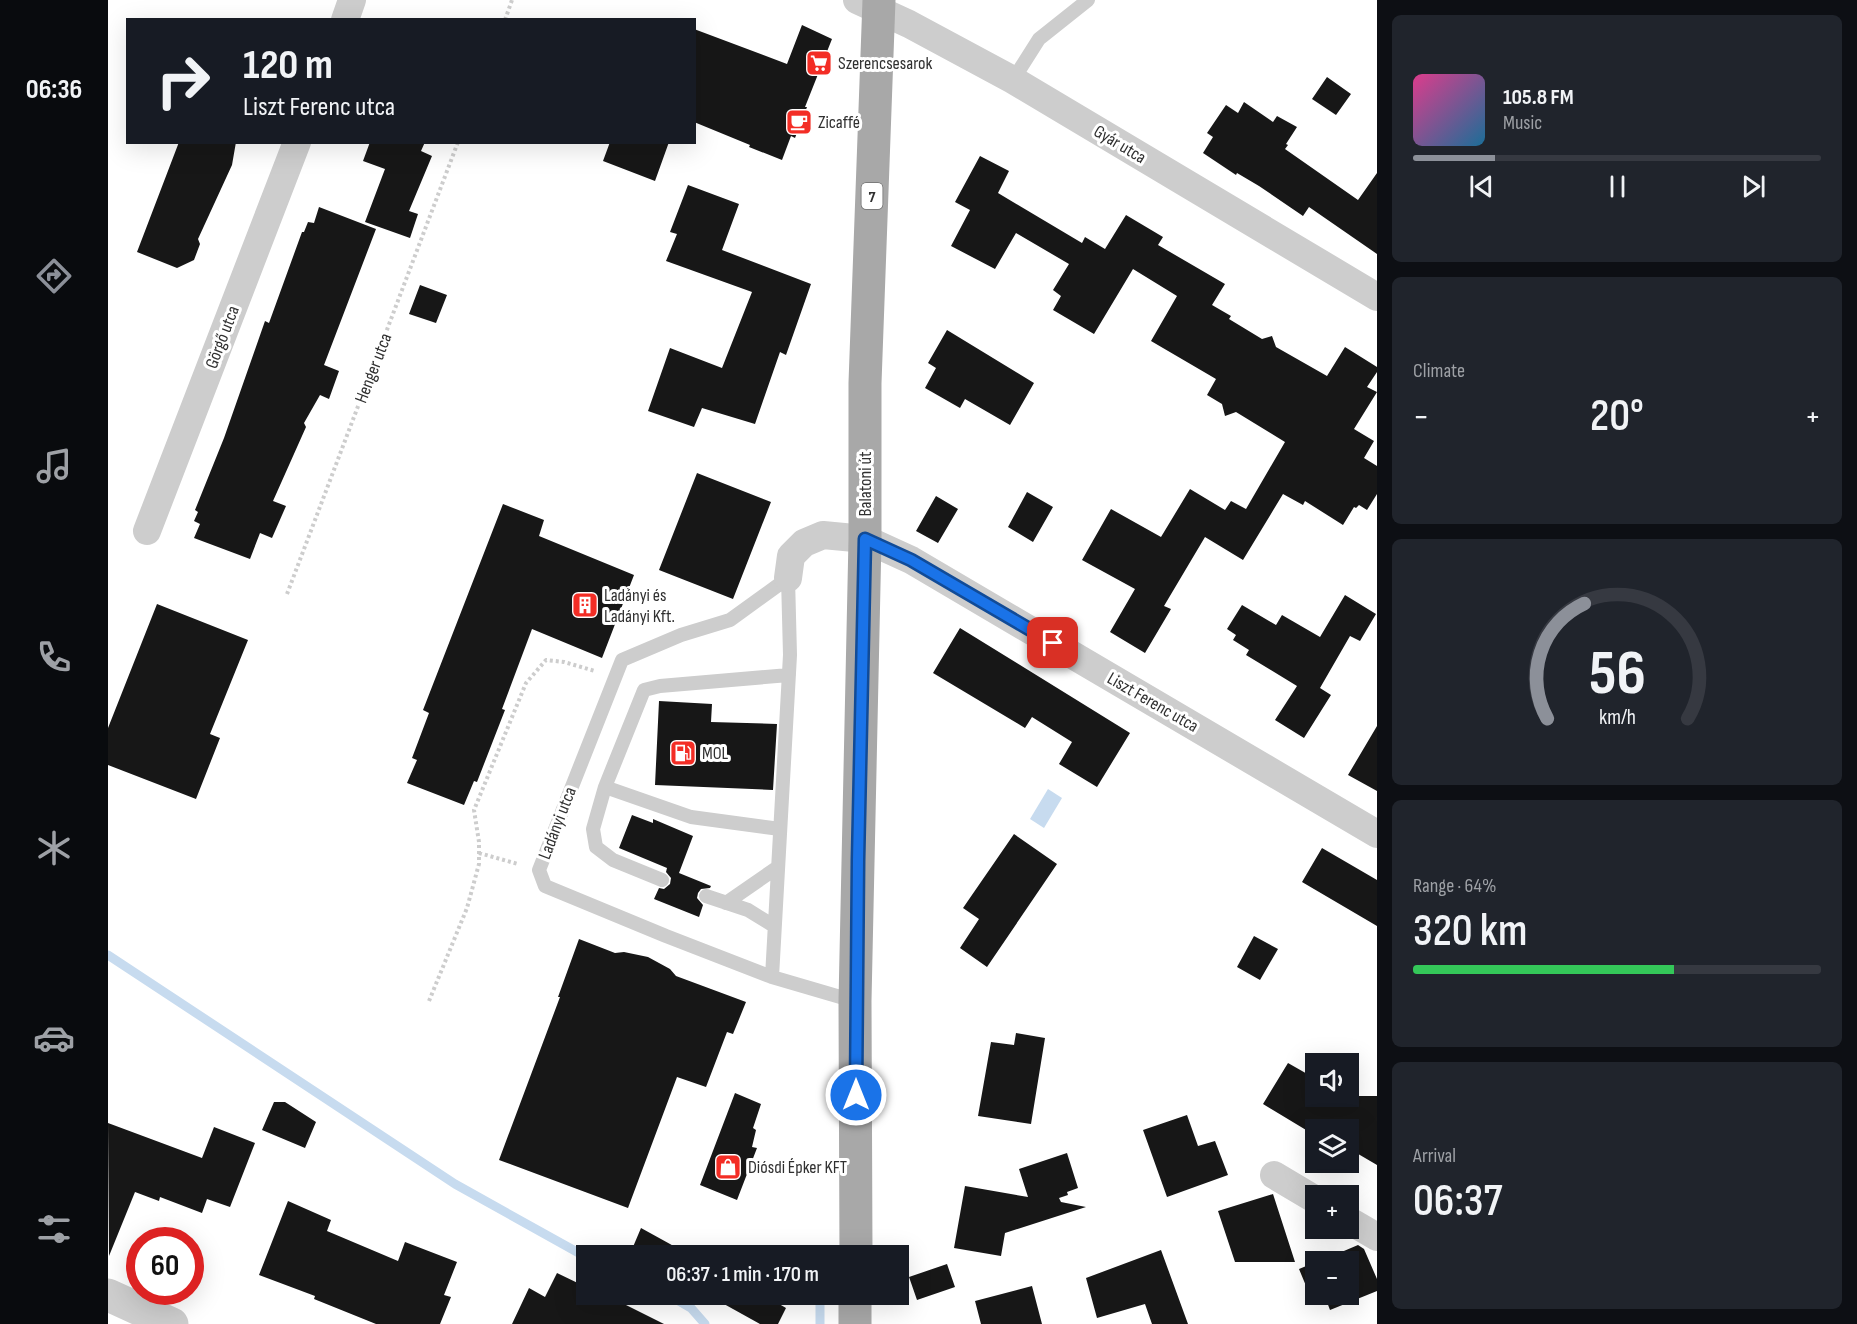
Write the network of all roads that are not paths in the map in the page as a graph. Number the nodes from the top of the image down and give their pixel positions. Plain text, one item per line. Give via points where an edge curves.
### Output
1 (352, 0) edge
2 (1088, 0) edge
3 (871, 3) edge
4 (346, 18) edge
5 (1013, 80) junction
6 (296, 144) edge
7 (1377, 297) edge
8 (147, 531) dead end
9 (865, 539) junction
10 (788, 578) junction
11 (789, 675) junction
12 (604, 787) junction
13 (780, 829) junction
14 (1377, 834) edge
15 (778, 867) junction
16 (662, 880) dead end
17 (706, 896) dead end
18 (726, 903) junction
19 (774, 926) junction
20 (772, 977) junction
21 (855, 1001) junction
22 (1274, 1175) dead end
23 (1305, 1193) edge
24 (1359, 1226) edge
25 (1377, 1237) edge
26 (855, 1245) edge
27 (108, 1296) edge
28 (855, 1305) edge
29 (172, 1324) edge
30 (855, 1324) edge

1 - 4 street
2 - 5 lane via 1039,39
3 - 5 street, Gyár utca
3 - 9 main road, Balatoni út / 7
5 - 7 street, Gyár utca
6 - 8 street, Görgő utca
9 - 10 street, Liszt Ferenc utca via 823,535 804,543 791,556
9 - 14 street, Liszt Ferenc utca via 911,560
9 - 21 main road, Balatoni út / 7
10 - 11 lane
10 - 20 lane, Ladányi utca via 730,620 622,660 539,870 545,886
11 - 12 lane via 644,690
11 - 13 lane
12 - 13 lane via 691,817
12 - 16 lane via 592,829 596,847 613,860
13 - 15 lane
15 - 18 lane
15 - 19 lane
17 - 18 lane
18 - 19 lane via 748,910
19 - 20 lane
20 - 21 lane, Ladányi utca
21 - 26 main road, Balatoni út / 7
22 - 23 street
24 - 25 street
27 - 29 street
28 - 30 main road

